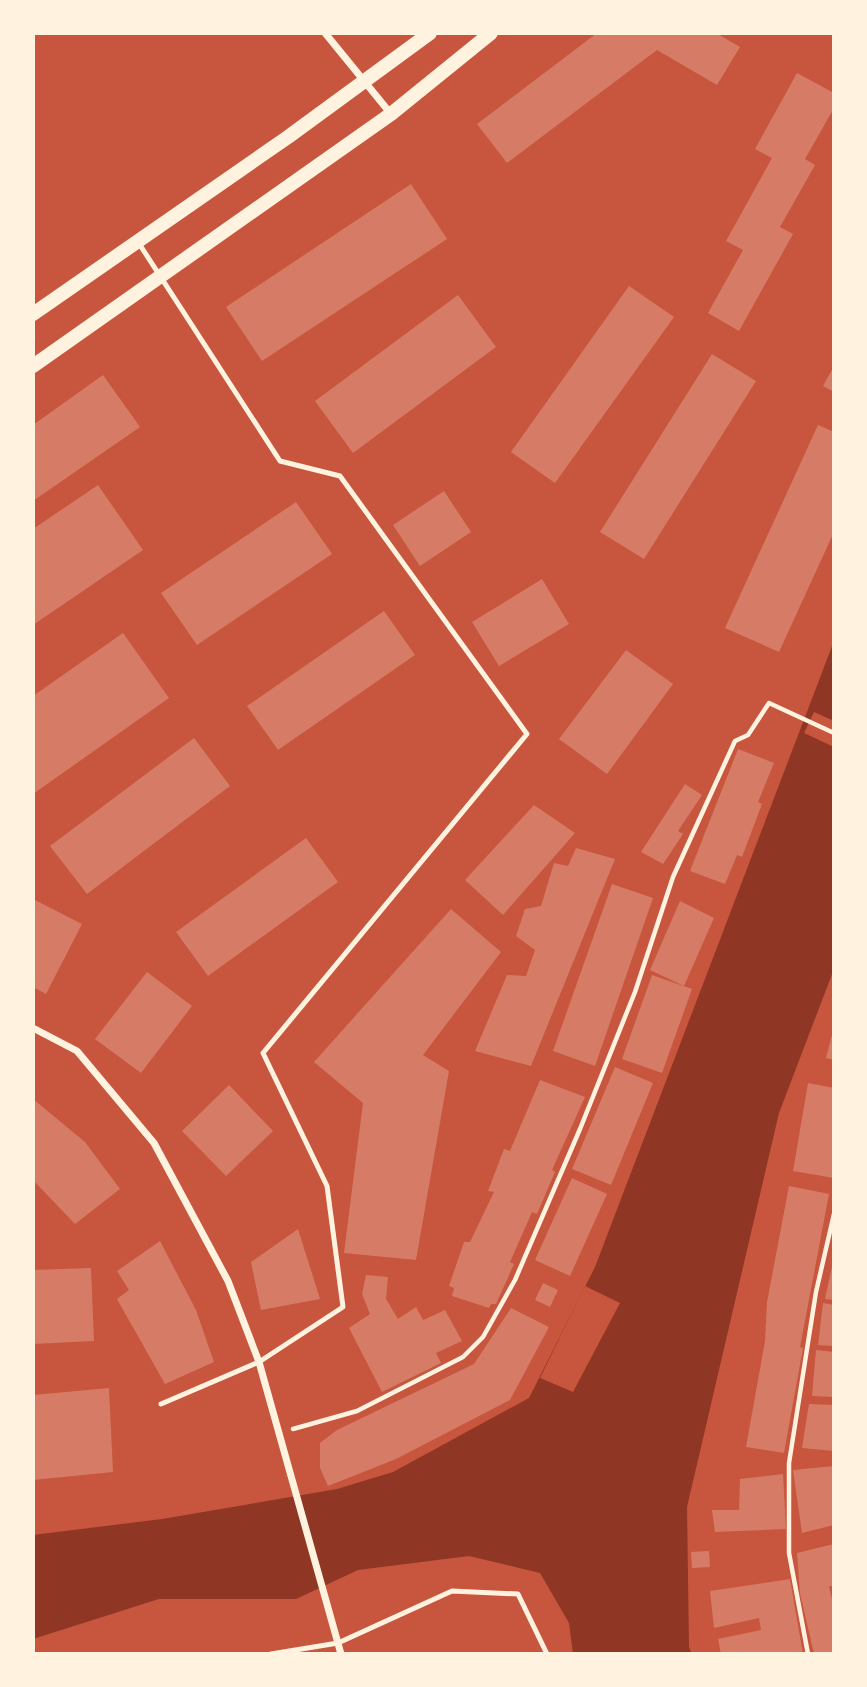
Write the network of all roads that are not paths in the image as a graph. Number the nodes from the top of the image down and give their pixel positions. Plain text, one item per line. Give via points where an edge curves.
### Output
1 (326, 33) edge
2 (430, 33) edge
3 (491, 33) edge
4 (366, 80) junction
5 (391, 114) junction
6 (138, 242) junction
7 (161, 278) junction
8 (33, 314) edge
9 (33, 366) edge
10 (33, 1028) edge
11 (258, 1362) junction
12 (161, 1404) dead end
13 (338, 1643) junction
14 (271, 1654) edge
15 (341, 1654) edge
16 (547, 1654) edge

1 - 4 street
2 - 4 main road
3 - 5 main road
4 - 5 street
4 - 6 main road
5 - 7 main road
6 - 7 lane
6 - 8 main road
7 - 9 main road
7 - 11 lane via 280,461 340,476 527,734 263,1053 327,1186 343,1307
10 - 11 street via 78,1051 154,1143 228,1281
11 - 12 lane
11 - 13 street
13 - 14 lane
13 - 15 street
13 - 16 lane via 452,1591 518,1594

